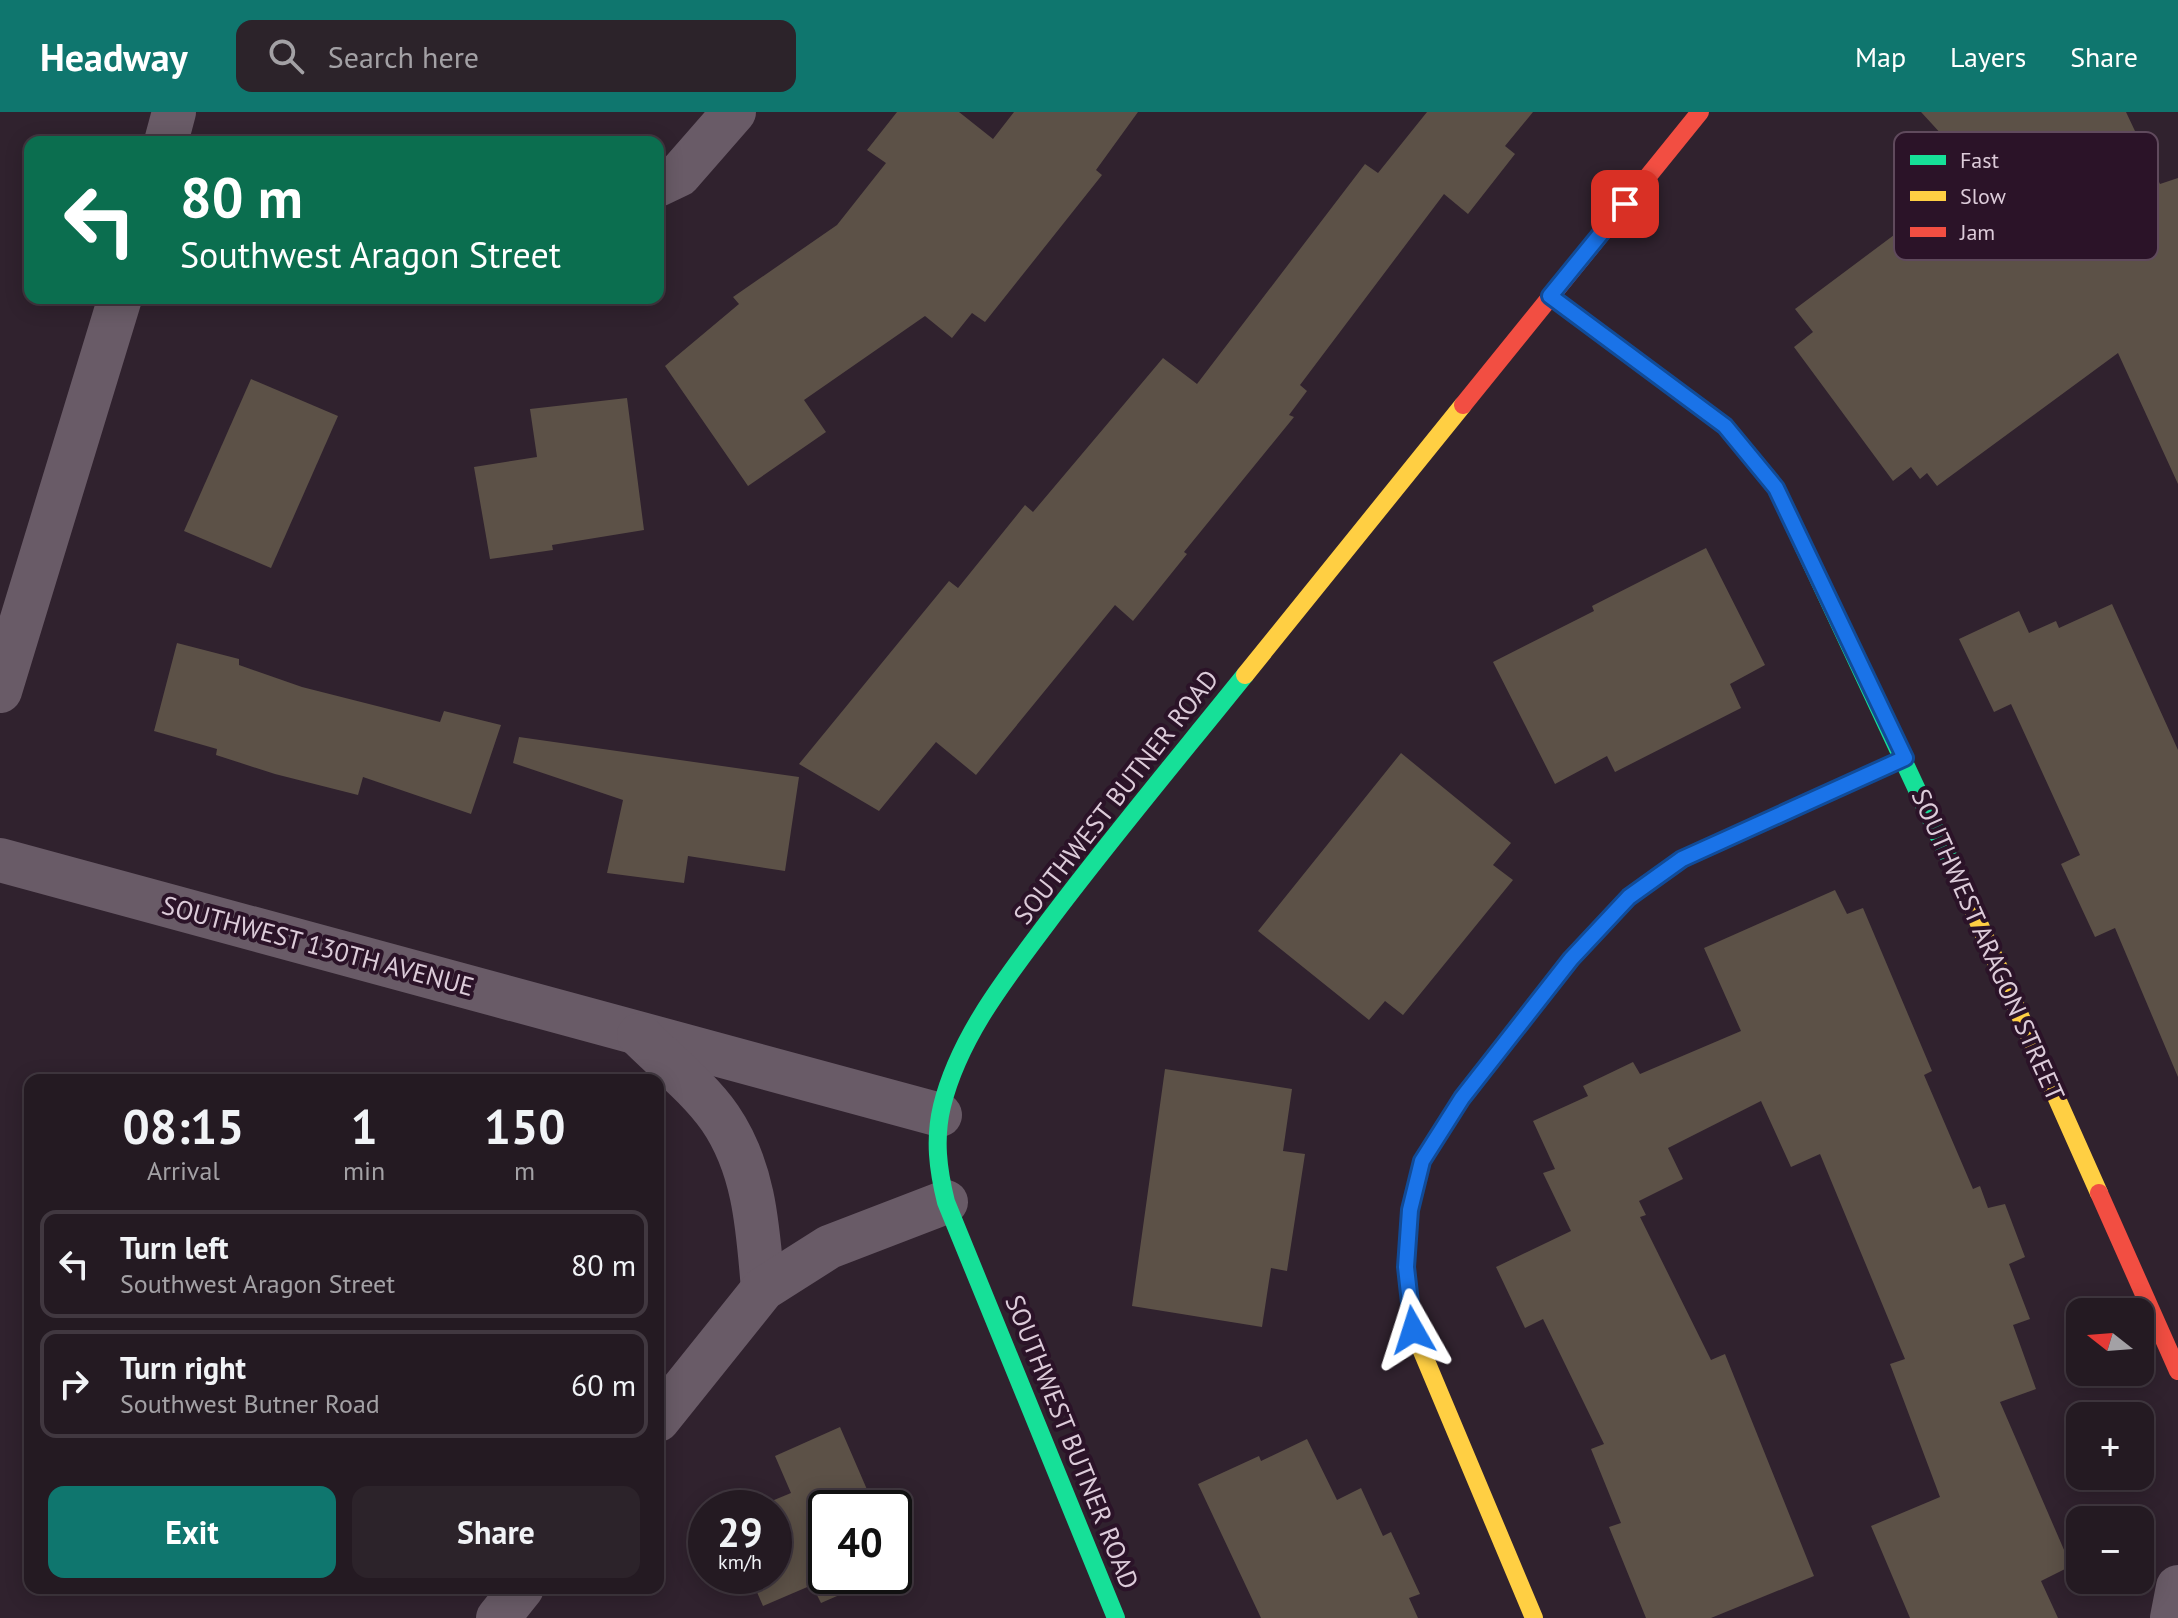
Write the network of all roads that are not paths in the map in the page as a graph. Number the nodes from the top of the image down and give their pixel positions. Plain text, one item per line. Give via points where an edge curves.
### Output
1 (174, 112) edge
2 (734, 112) edge
3 (1700, 112) edge
4 (168, 136) edge
5 (664, 182) edge
6 (1550, 296) junction
7 (118, 304) edge
8 (0, 691) edge
9 (1905, 758) junction
10 (0, 860) edge
11 (637, 1033) junction
12 (940, 1115) junction
13 (946, 1202) junction
14 (763, 1289) junction
15 (2178, 1371) edge
16 (664, 1413) edge
17 (2178, 1587) edge
18 (517, 1594) edge
19 (498, 1618) edge
20 (1116, 1618) edge
21 (1534, 1618) edge
22 (2172, 1618) edge

1 - 4 street
2 - 5 street via 679,175
3 - 6 street, SOUTHWEST BUTNER ROAD
6 - 9 street, SOUTHWEST ARAGON STREET via 1725,426 1776,488
6 - 12 street, SOUTHWEST BUTNER ROAD via 1075,885 981,1020
7 - 8 street
9 - 15 street, SOUTHWEST ARAGON STREET
9 - 21 street via 1682,859 1629,897 1571,959 1462,1098 1422,1161 1410,1210 1406,1267 1413,1330
10 - 11 street, SOUTHWEST 130TH AVENUE
11 - 12 street, SOUTHWEST 130TH AVENUE
11 - 14 street via 719,1117 741,1154 756,1209
12 - 13 street, SOUTHWEST BUTNER ROAD via 939,1169
13 - 14 street via 829,1247
13 - 20 street, SOUTHWEST BUTNER ROAD
14 - 16 street
17 - 22 street
18 - 19 street

